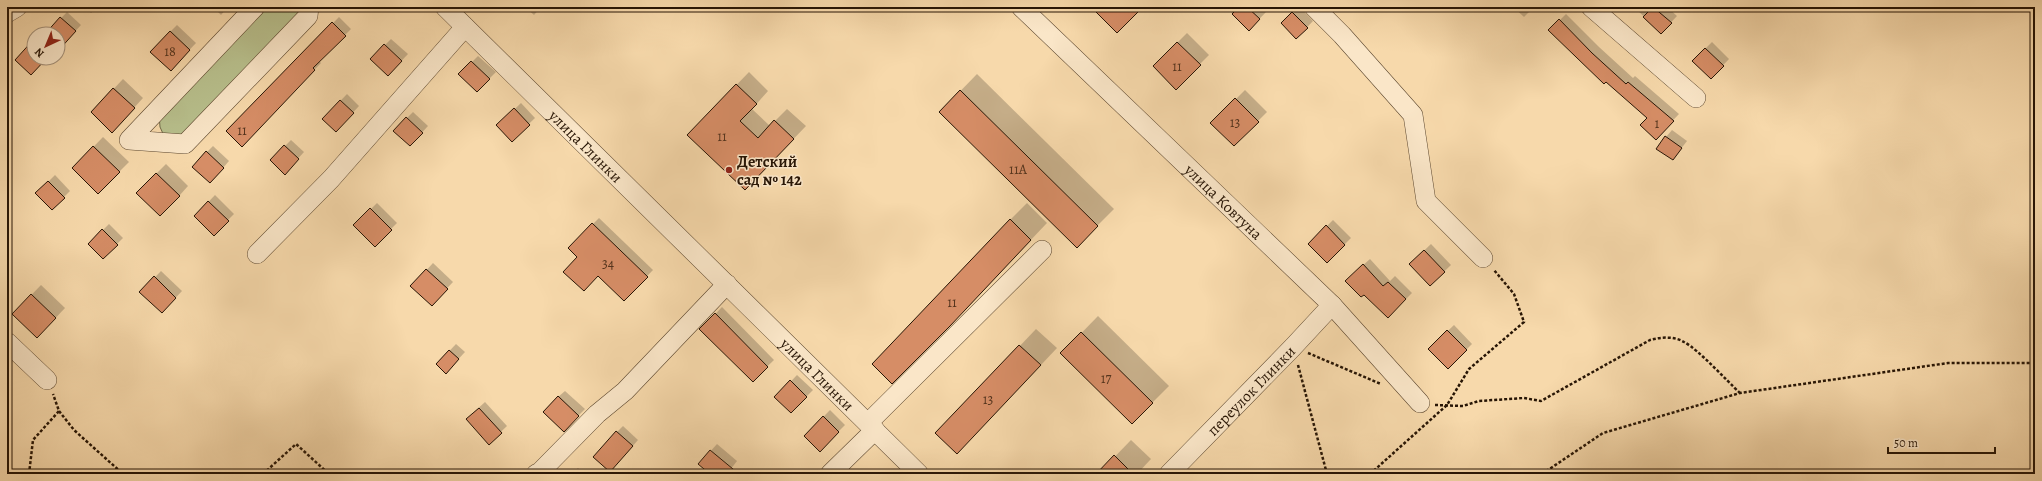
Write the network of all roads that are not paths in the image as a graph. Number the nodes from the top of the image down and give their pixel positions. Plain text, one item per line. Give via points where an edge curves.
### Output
1 (17, 7) edge
2 (255, 7) edge
3 (309, 7) edge
4 (445, 7) edge
5 (1021, 7) edge
6 (1314, 7) edge
7 (1591, 7) edge
8 (7, 13) edge
9 (465, 27) junction
10 (1696, 98) dead end
11 (1042, 250) dead end
12 (257, 254) dead end
13 (1483, 258) road end
14 (727, 284) junction
15 (1332, 305) junction
16 (7, 342) edge
17 (48, 380) road end
18 (1420, 404) road end
19 (871, 427) junction
20 (536, 474) edge
21 (830, 474) edge
22 (919, 474) edge
23 (1169, 474) edge

1 - 8 street
2 - 3 street via 129,140 185,144 308,16
4 - 9 street, улица Глинки
5 - 15 street, улица Ковтуна
6 - 13 street via 1413,115 1426,201
7 - 10 street
9 - 12 street via 331,179
9 - 14 street, улица Глинки
11 - 19 street
14 - 19 street, улица Глинки
14 - 20 street via 625,391 597,414
15 - 18 street, улица Ковтуна
15 - 23 street, переулок Глинки
16 - 17 street
19 - 21 street
19 - 22 street, улица Глинки

